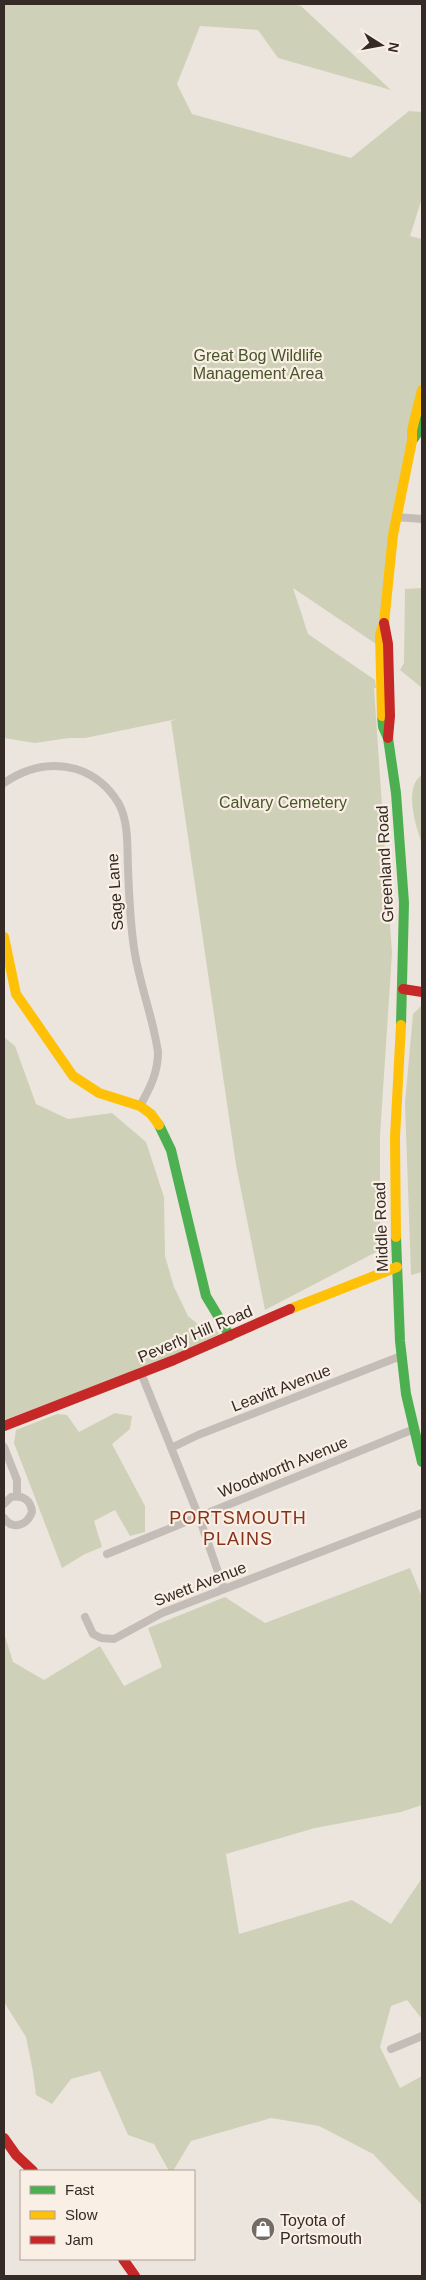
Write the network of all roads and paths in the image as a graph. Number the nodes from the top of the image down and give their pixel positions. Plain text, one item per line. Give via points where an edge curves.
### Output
1 (422, 390) edge
2 (422, 421) edge
3 (412, 441) junction
4 (396, 517) junction
5 (422, 519) edge
6 (4, 783) edge
7 (4, 937) edge
8 (403, 989) junction
9 (422, 992) edge
10 (140, 1106) junction
11 (397, 1267) junction
12 (230, 1336) junction
13 (401, 1356) junction
14 (141, 1373) junction
15 (4, 1426) edge
16 (414, 1429) junction
17 (4, 1447) edge
18 (171, 1448) junction
19 (422, 1462) edge
20 (17, 1496) junction
21 (4, 1504) edge
22 (422, 1513) edge
23 (199, 1517) junction
24 (4, 1518) edge
25 (107, 1554) dead end
26 (224, 1589) junction
27 (85, 1617) dead end
28 (422, 2036) edge
29 (391, 2049) dead end
30 (4, 2138) edge
31 (32, 2170) edge
32 (124, 2260) edge
33 (135, 2276) edge

1 - 3 main road, Greenland Road
2 - 3 main road, Greenland Road
3 - 4 main road, Greenland Road
4 - 5 street
4 - 8 main road, Greenland Road via 384,624 380,634 402,870
6 - 10 street, Sage Lane via 39,767 66,766 99,780 120,806 126,828 134,951 158,1052 154,1080
7 - 10 main road via 16,994 63,1064 90,1088
8 - 9 main road
8 - 11 main road, Middle Road via 395,1137
10 - 12 main road via 156,1121 166,1138 206,1296
11 - 12 main road, Peverly Hill Road
11 - 13 main road, Middle Road
12 - 14 main road, Peverly Hill Road
13 - 16 main road, Middle Road
13 - 18 street, Leavitt Avenue
14 - 15 main road, Peverly Hill Road
14 - 18 street
16 - 19 main road, Middle Road
16 - 23 street, Woodworth Avenue
17 - 20 street via 17,1480
18 - 23 street
20 - 21 street
20 - 24 street via 29,1502 30,1518 15,1526
22 - 26 street, Swett Avenue
23 - 25 street, Woodworth Avenue
23 - 26 street
26 - 27 street, Swett Avenue via 162,1612 114,1639 93,1634
28 - 29 street
30 - 31 main road
32 - 33 main road

